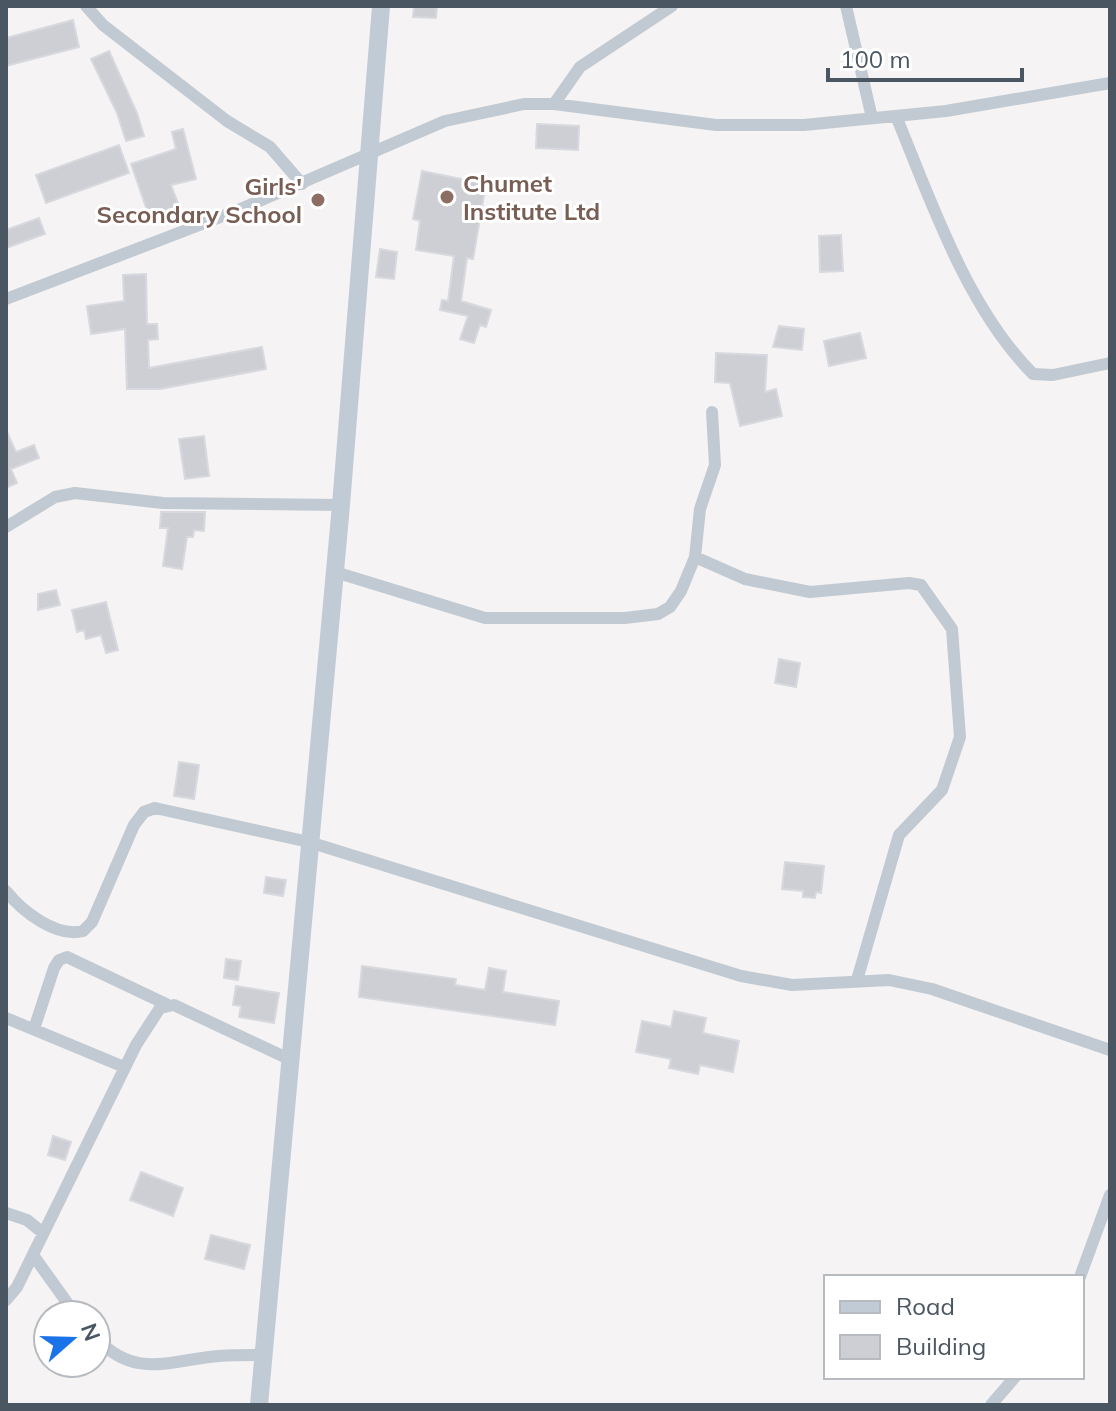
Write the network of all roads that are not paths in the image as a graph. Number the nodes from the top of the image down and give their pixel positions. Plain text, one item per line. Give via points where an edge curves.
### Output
1 (86, 6) edge
2 (381, 6) edge
3 (671, 6) edge
4 (846, 6) edge
5 (1110, 83) edge
6 (554, 104) junction
7 (896, 116) junction
8 (872, 118) junction
9 (368, 157) junction
10 (302, 184) junction
11 (6, 299) edge
12 (1110, 363) edge
13 (712, 412) dead end
14 (341, 505) junction
15 (6, 527) edge
16 (695, 557) junction
17 (335, 572) junction
18 (309, 842) junction
19 (6, 891) edge
20 (857, 980) junction
21 (166, 1004) junction
22 (6, 1018) edge
23 (34, 1029) junction
24 (1110, 1050) edge
25 (289, 1059) junction
26 (124, 1067) junction
27 (1110, 1195) edge
28 (6, 1213) edge
29 (43, 1233) junction
30 (33, 1255) junction
31 (1081, 1275) edge
32 (65, 1299) edge
33 (6, 1300) edge
34 (112, 1350) edge
35 (263, 1355) junction
36 (1013, 1379) edge
37 (259, 1405) edge
38 (991, 1405) edge

1 - 10 street via 227,121 270,147
2 - 9 main road
3 - 6 street via 580,67
4 - 8 street
5 - 7 street
6 - 8 street via 716,125
6 - 9 street via 524,104 445,121
7 - 8 street
7 - 12 street via 948,240 1017,358 1033,374
9 - 10 street
9 - 14 main road
10 - 11 street
13 - 16 street via 715,465 700,509
14 - 15 street via 163,503 75,493 55,497
14 - 17 main road
16 - 17 street via 670,607 625,618 485,618
16 - 20 street via 745,579 810,592 921,585 952,629 960,737 953,763 942,790 899,835
17 - 18 main road
18 - 19 street via 155,808 134,825 92,922 83,931 50,925
18 - 20 street via 741,976 792,985
18 - 25 main road
20 - 24 street via 932,989
21 - 23 street via 67,957 54,968
21 - 25 street
21 - 26 street
22 - 23 street
23 - 26 street
25 - 35 main road
26 - 29 street
27 - 31 street
28 - 29 street
29 - 30 street
30 - 32 street
30 - 33 street
34 - 35 street via 148,1366
35 - 37 main road
36 - 38 street

